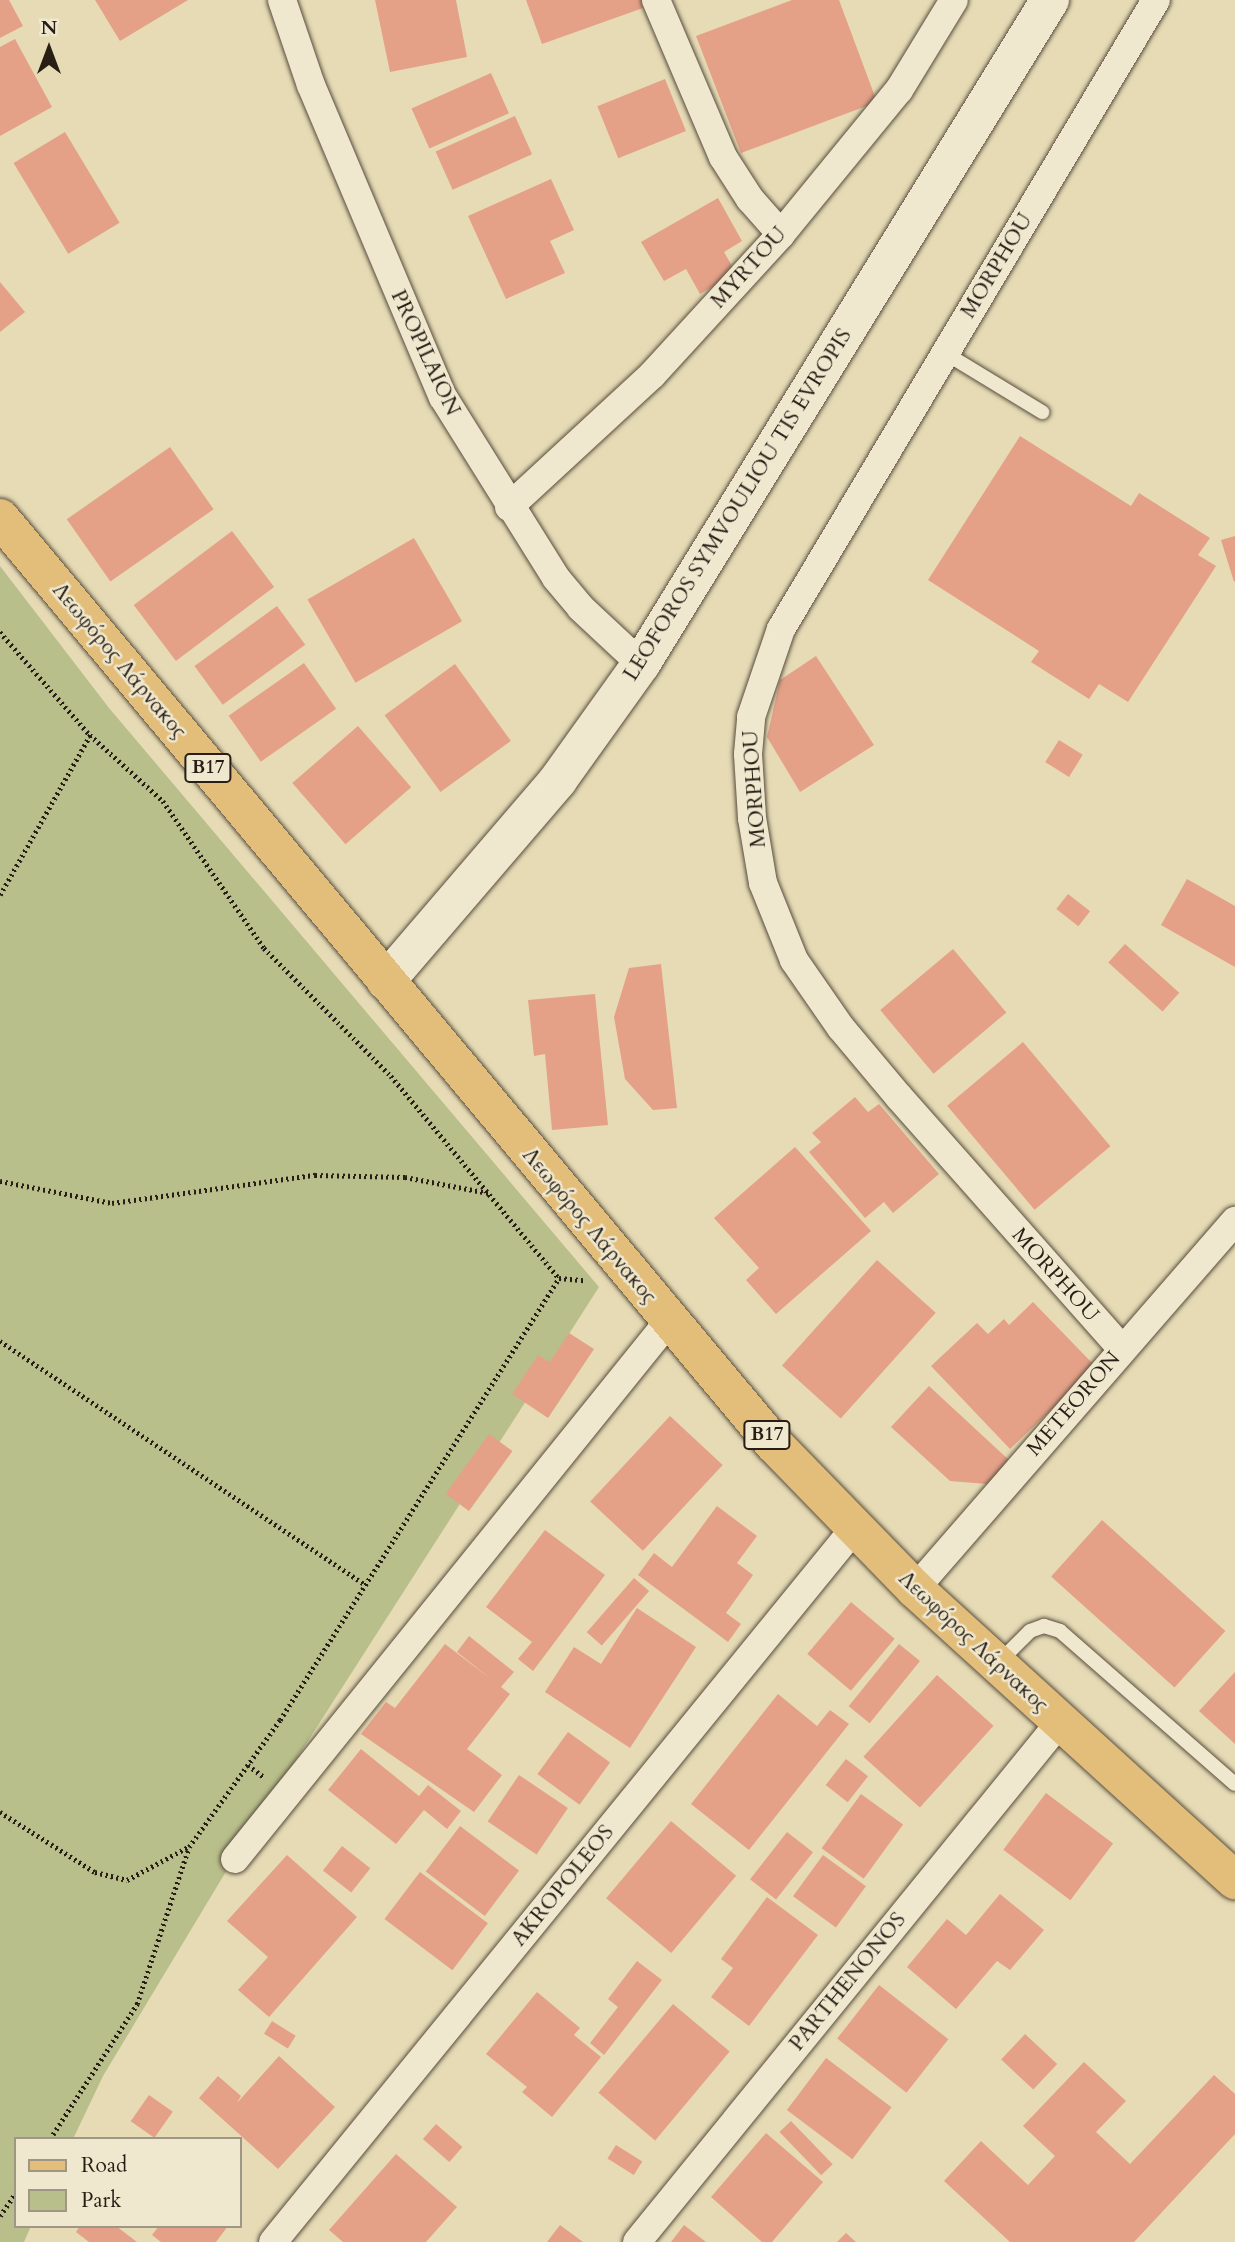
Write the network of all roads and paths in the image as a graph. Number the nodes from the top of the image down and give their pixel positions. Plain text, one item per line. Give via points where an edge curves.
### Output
1 (282, 0) edge
2 (656, 0) edge
3 (954, 0) edge
4 (1050, 0) edge
5 (1156, 0) edge
6 (781, 234) junction
7 (945, 353) junction
8 (1042, 412) dead end
9 (509, 507) junction
10 (0, 518) edge
11 (0, 632) edge
12 (641, 664) junction
13 (90, 734) junction
14 (0, 895) edge
15 (386, 981) junction
16 (0, 1181) edge
17 (489, 1194) junction
18 (1235, 1220) edge
19 (559, 1278) junction
20 (584, 1280) dead end
21 (668, 1322) junction
22 (0, 1341) edge
23 (1122, 1349) junction
24 (853, 1530) junction
25 (364, 1584) junction
26 (915, 1589) junction
27 (997, 1664) junction
28 (1060, 1722) junction
29 (1235, 1784) edge
30 (0, 1812) edge
31 (189, 1847) junction
32 (235, 1859) dead end
33 (1235, 1880) edge
34 (51, 2137) edge
35 (14, 2195) edge
36 (0, 2216) edge
37 (279, 2240) edge
38 (637, 2242) edge

1 - 9 street, PROPILAION via 321,111 443,397
2 - 6 street via 723,157 750,199
3 - 6 street, MYRTOU via 899,90
4 - 12 street, LEOFOROS SYMVOULIOU TIS EVROPIS
5 - 7 street, MORPHOU
6 - 9 street, MYRTOU via 652,375
7 - 8 lane
7 - 23 street, MORPHOU via 780,629 761,684 751,717 748,754 763,883 794,960 841,1028
9 - 12 street, PROPILAION via 581,608
10 - 15 main road, Λεωφόρος Λάρνακος / B17
11 - 13 path
12 - 15 street, LEOFOROS SYMVOULIOU TIS EVROPIS via 558,780
13 - 14 path
13 - 17 path via 163,801 264,948 391,1076
15 - 21 main road, Λεωφόρος Λάρνακος / B17
16 - 17 path via 112,1203 315,1175 405,1177
17 - 19 path
18 - 23 street, METEORON
19 - 20 path
19 - 25 path
21 - 24 main road, Λεωφόρος Λάρνακος / B17
21 - 32 street
22 - 25 path
23 - 26 street, METEORON
24 - 26 main road, Λεωφόρος Λάρνακος / B17
24 - 37 street, AKROPOLEOS
25 - 31 path via 280,1720
26 - 27 main road, Λεωφόρος Λάρνακος / B17
27 - 28 main road, Λεωφόρος Λάρνακος / B17
27 - 29 lane via 1030,1631 1044,1626 1060,1631
28 - 33 main road, Λεωφόρος Λάρνακος / B17
28 - 38 street, PARTHENONOS
30 - 31 path via 95,1872 127,1880
31 - 34 path via 137,2004
35 - 36 path

